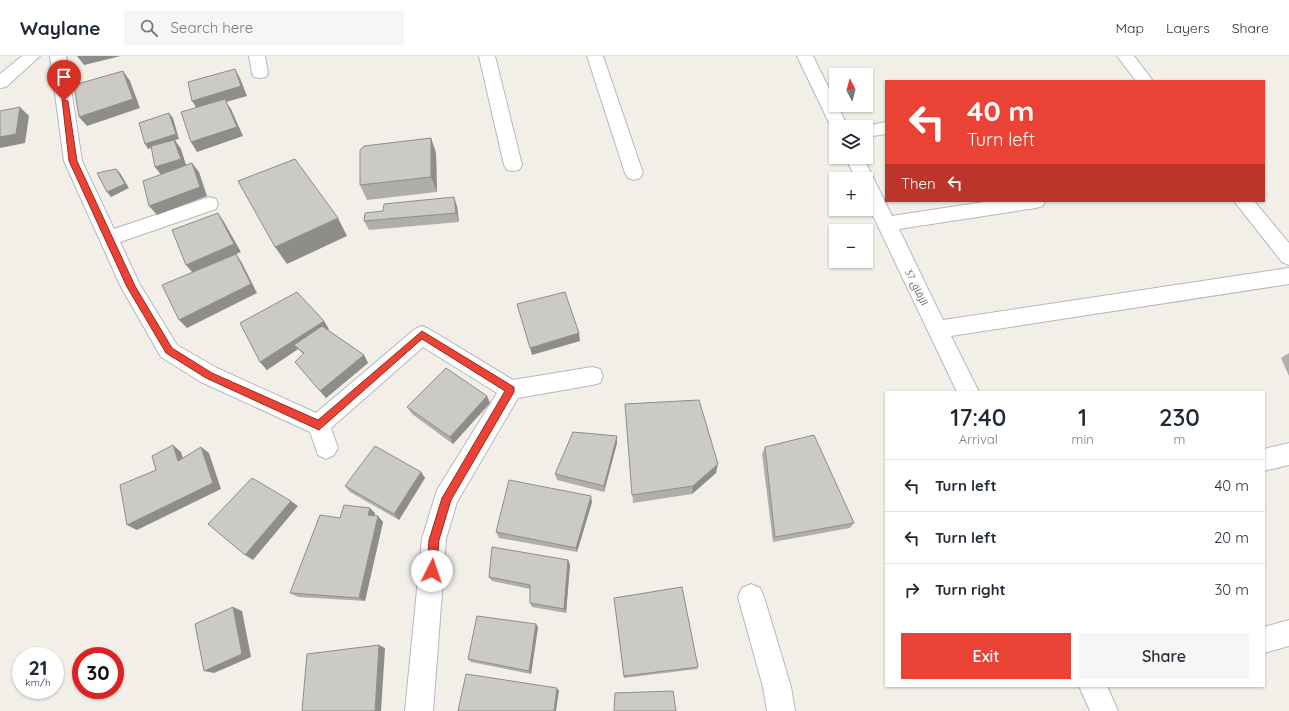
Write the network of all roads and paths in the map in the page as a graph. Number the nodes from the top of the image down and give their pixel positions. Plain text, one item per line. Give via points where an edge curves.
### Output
1 (32, 56) edge
2 (58, 56) edge
3 (257, 56) edge
4 (487, 56) edge
5 (595, 56) edge
6 (804, 56) edge
7 (1125, 56) edge
8 (260, 73) dead end
9 (1144, 80) edge
10 (0, 83) edge
11 (836, 120) edge
12 (885, 128) edge
13 (873, 130) edge
14 (513, 165) dead end
15 (634, 172) dead end
16 (873, 197) edge
17 (1029, 202) edge
18 (1244, 202) edge
19 (209, 204) dead end
20 (886, 224) junction
21 (108, 238) junction
22 (1289, 257) edge
23 (1289, 276) edge
24 (938, 328) junction
25 (592, 376) dead end
26 (511, 390) junction
27 (968, 391) edge
28 (319, 425) junction
29 (326, 448) dead end
30 (1289, 454) edge
31 (1265, 460) edge
32 (751, 597) dead end
33 (1289, 633) edge
34 (1265, 640) edge
35 (1093, 687) edge
36 (420, 711) edge
37 (781, 711) edge
38 (1104, 711) edge

1 - 10 street
2 - 21 street via 73,161
3 - 8 street
4 - 14 street
5 - 15 street
6 - 11 street
7 - 9 street
12 - 13 street
16 - 20 street, الزقاق 37
17 - 20 street
18 - 22 street
19 - 21 street
20 - 24 street, الزقاق 37
21 - 28 street via 131,287 169,351 209,375
23 - 24 street
24 - 27 street, الزقاق 37
25 - 26 street
26 - 28 street via 422,335
26 - 36 street via 446,498 434,540
28 - 29 street
30 - 31 street
32 - 37 street via 777,687
33 - 34 street
35 - 38 street

